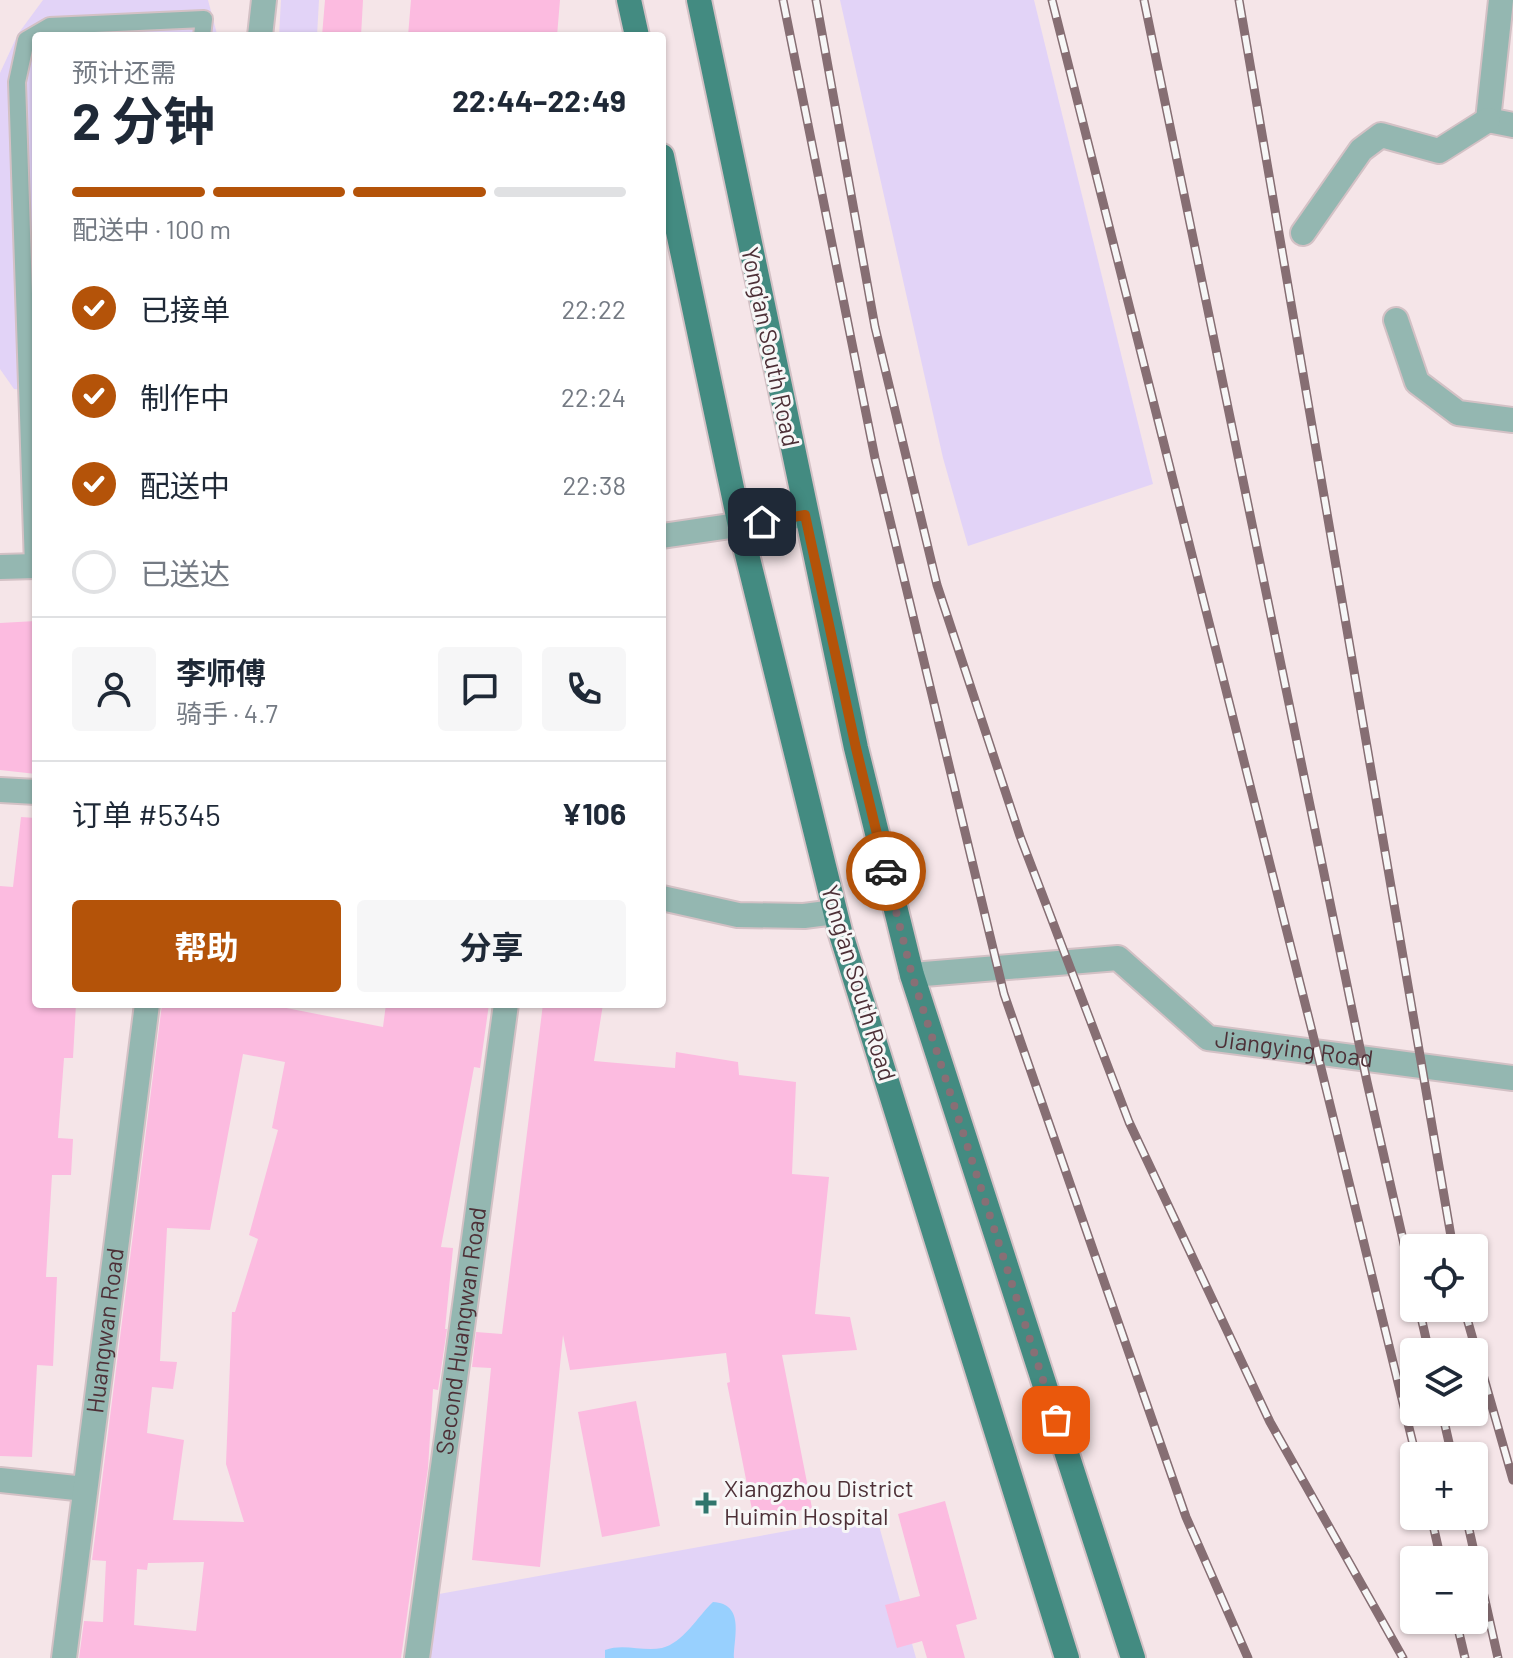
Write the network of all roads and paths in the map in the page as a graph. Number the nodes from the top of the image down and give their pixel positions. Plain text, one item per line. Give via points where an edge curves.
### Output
1 (264, 0) edge
2 (629, 0) edge
3 (699, 0) edge
4 (1501, 0) edge
5 (40, 32) edge
6 (202, 32) edge
7 (260, 32) edge
8 (636, 32) edge
9 (32, 36) edge
10 (1488, 120) junction
11 (1513, 125) edge
12 (666, 175) edge
13 (28, 207) edge
14 (1303, 233) dead end
15 (1396, 320) dead end
16 (32, 412) edge
17 (1513, 420) edge
18 (805, 515) junction
19 (740, 526) junction
20 (666, 535) edge
21 (32, 566) edge
22 (0, 567) edge
23 (0, 790) edge
24 (32, 792) edge
25 (666, 899) edge
26 (835, 912) junction
27 (912, 975) junction
28 (146, 1008) edge
29 (505, 1008) edge
30 (1513, 1078) edge
31 (0, 1480) edge
32 (85, 1489) junction
33 (64, 1658) edge
34 (417, 1658) edge
35 (1067, 1658) edge
36 (1133, 1658) edge

1 - 7 street
2 - 8 main road
3 - 18 main road, Yong'an South Road
4 - 10 street
5 - 6 lane via 50,26 204,19
9 - 13 lane via 26,40 17,82
10 - 11 street
10 - 14 street via 1439,151 1381,135 1361,150
12 - 19 main road, Yong'an South Road
13 - 16 lane
15 - 17 street via 1417,382 1458,413
18 - 19 street
18 - 27 main road, Yong'an South Road
19 - 20 street
19 - 26 main road, Yong'an South Road
21 - 22 street
23 - 24 street
25 - 26 street via 738,915
26 - 35 main road, Yong'an South Road
27 - 30 street, Jiangying Road via 1118,958 1208,1038
27 - 36 main road, Yong'an South Road
28 - 32 street, Huangwan Road
29 - 34 street, Second Huangwan Road
31 - 32 street
32 - 33 street, Huangwan Road

